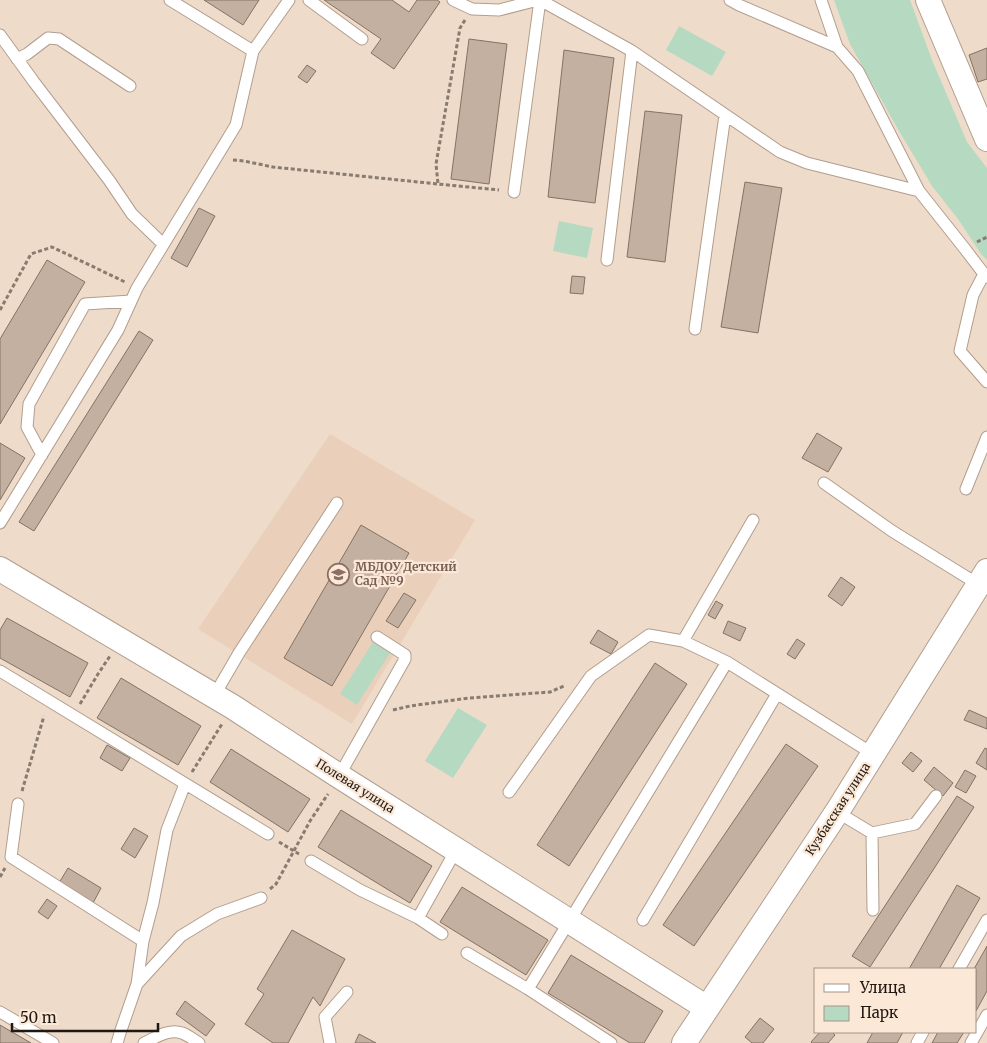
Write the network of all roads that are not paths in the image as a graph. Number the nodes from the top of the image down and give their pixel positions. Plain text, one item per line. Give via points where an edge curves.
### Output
1 (170, 0) edge
2 (288, 0) edge
3 (309, 0) edge
4 (453, 0) edge
5 (539, 0) edge
6 (730, 0) edge
7 (820, 0) edge
8 (928, 0) edge
9 (0, 35) edge
10 (362, 39) dead end
11 (837, 47) junction
12 (253, 51) junction
13 (632, 52) junction
14 (17, 59) junction
15 (130, 86) dead end
16 (725, 115) junction
17 (987, 138) edge
18 (919, 191) junction
19 (514, 192) road end
20 (163, 244) junction
21 (607, 260) dead end
22 (985, 276) edge
23 (131, 301) junction
24 (695, 330) dead end
25 (987, 382) edge
26 (987, 437) edge
27 (42, 455) junction
28 (824, 483) dead end
29 (966, 488) dead end
30 (337, 503) dead end
31 (753, 520) dead end
32 (0, 523) edge
33 (0, 569) edge
34 (984, 582) edge
35 (377, 637) dead end
36 (683, 641) junction
37 (727, 662) junction
38 (0, 671) edge
39 (777, 694) junction
40 (223, 701) junction
41 (873, 754) junction
42 (339, 776) junction
43 (185, 784) junction
44 (509, 792) dead end
45 (936, 796) dead end
46 (18, 804) road end
47 (836, 812) junction
48 (872, 833) junction
49 (268, 834) road end
50 (456, 850) junction
51 (311, 861) road end
52 (261, 898) road end
53 (873, 910) dead end
54 (418, 918) junction
55 (643, 920) dead end
56 (987, 920) edge
57 (569, 921) junction
58 (442, 934) dead end
59 (143, 941) junction
60 (467, 953) dead end
61 (960, 968) edge
62 (137, 984) junction
63 (528, 989) junction
64 (347, 992) dead end
65 (707, 1008) junction
66 (0, 1012) edge
67 (987, 1015) edge
68 (977, 1032) edge
69 (53, 1043) edge
70 (117, 1043) edge
71 (144, 1043) edge
72 (199, 1043) edge
73 (330, 1043) edge
74 (611, 1043) edge
75 (684, 1043) edge

1 - 12 lane
2 - 12 lane
3 - 10 lane
4 - 5 lane via 472,9 499,10
5 - 13 lane
5 - 19 lane
6 - 11 lane
7 - 11 lane
8 - 17 street
9 - 14 lane
11 - 18 lane via 858,71
12 - 20 lane via 236,124
13 - 16 lane
13 - 21 lane
14 - 15 lane via 48,38 59,39
14 - 20 lane via 132,214
16 - 18 lane via 780,152 807,163
16 - 24 lane
18 - 22 lane
20 - 23 lane
22 - 25 lane via 973,295 960,351
23 - 27 lane via 118,330
23 - 27 lane via 84,304 29,404 27,427
26 - 29 lane
27 - 32 lane
28 - 34 lane via 892,530
30 - 40 lane via 239,653
31 - 36 lane
33 - 40 street, Полевая улица
34 - 41 street, Кузбасская улица
35 - 42 lane via 405,655 405,659
36 - 37 lane
36 - 44 lane via 649,635 591,676
37 - 39 lane
37 - 57 lane
38 - 43 lane
39 - 41 lane
39 - 55 lane
40 - 42 street, Полевая улица
41 - 47 street, Кузбасская улица
42 - 50 street, Полевая улица
43 - 49 lane
43 - 59 lane via 167,830
45 - 48 lane via 915,824
46 - 59 lane via 11,857
47 - 48 lane
47 - 65 street, Кузбасская улица
48 - 53 lane
50 - 54 lane
50 - 57 street, Полевая улица
51 - 54 lane via 360,890
52 - 62 lane via 217,914 181,936
54 - 58 lane
56 - 61 lane
57 - 63 lane
57 - 65 street, Полевая улица
59 - 62 lane
60 - 63 lane
62 - 70 lane
63 - 74 lane
64 - 73 lane via 325,1017
65 - 75 street, Кузбасская улица
66 - 69 lane
67 - 68 lane
71 - 72 lane via 173,1031

